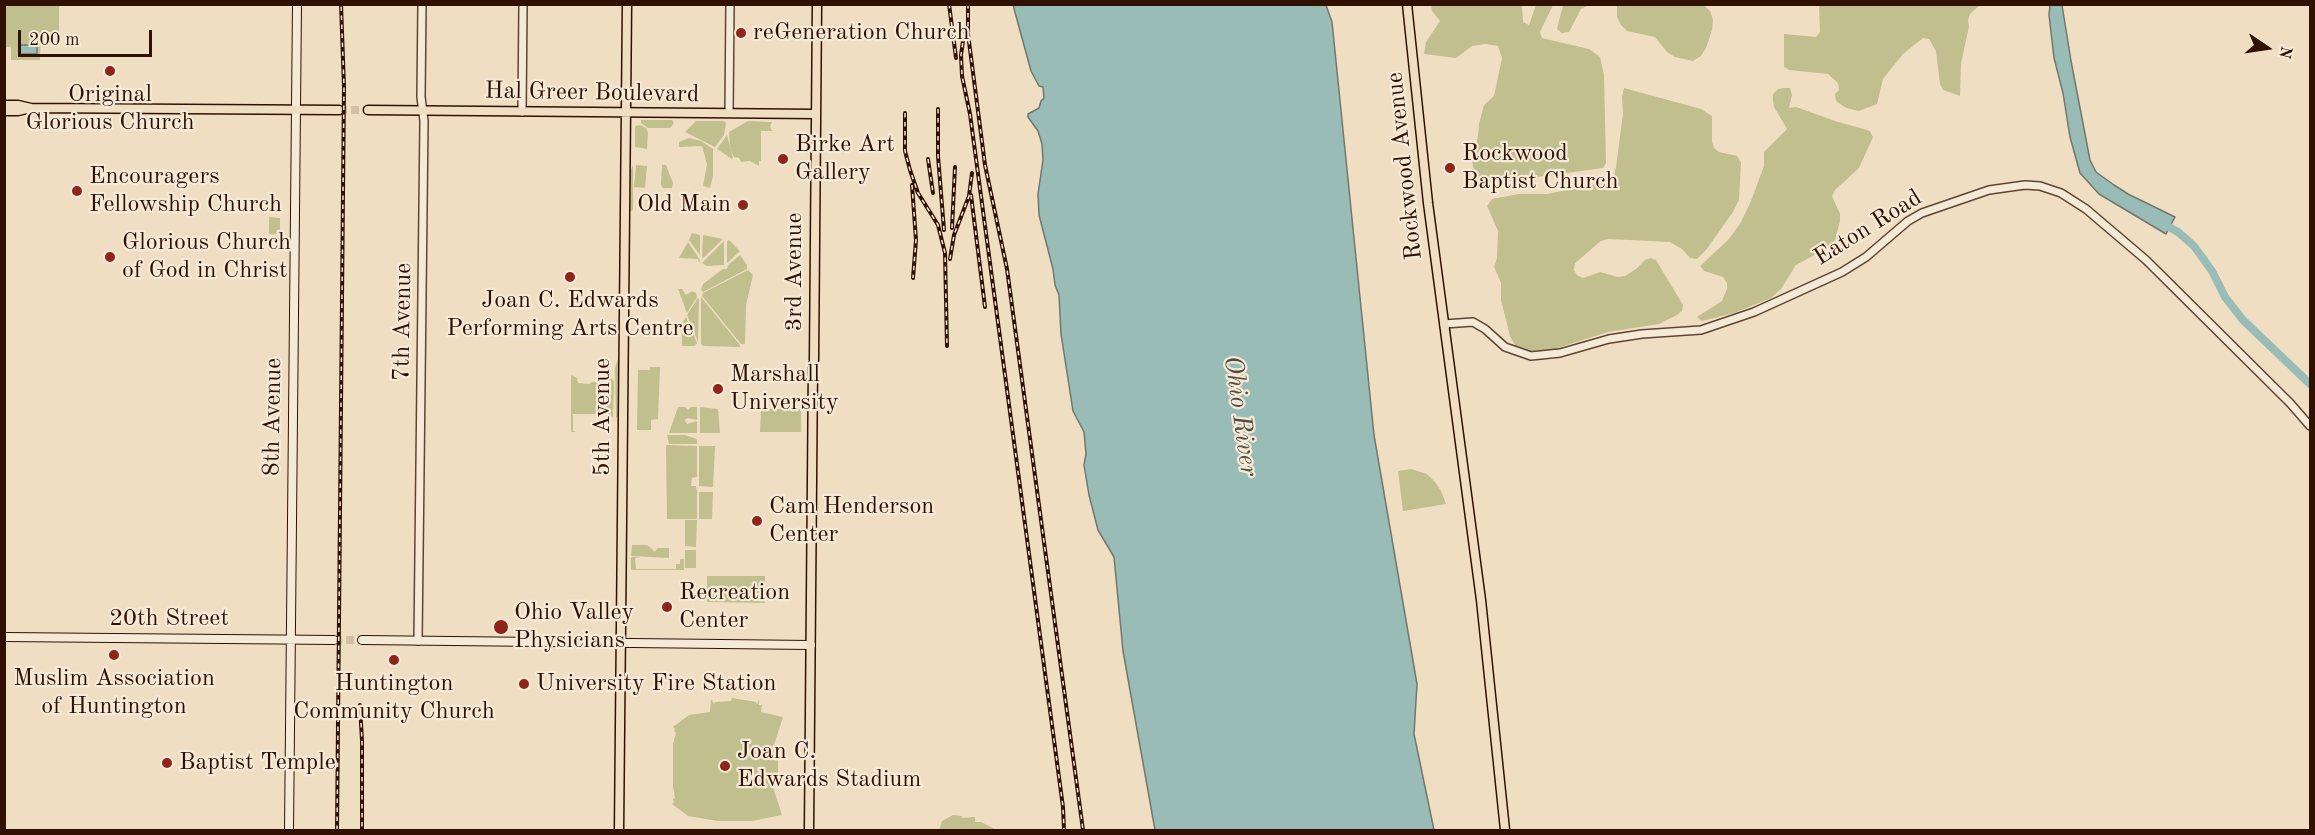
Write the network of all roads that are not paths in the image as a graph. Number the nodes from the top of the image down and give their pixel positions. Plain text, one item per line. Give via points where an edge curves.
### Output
1 (297, 4) edge
2 (422, 4) edge
3 (523, 4) edge
4 (627, 4) edge
5 (730, 4) edge
6 (817, 4) edge
7 (1407, 4) edge
8 (4, 105) edge
9 (31, 108) junction
10 (296, 109) junction
11 (339, 110) tunnel mouth
12 (368, 110) tunnel mouth
13 (4, 111) edge
14 (422, 111) junction
15 (522, 112) junction
16 (626, 113) junction
17 (729, 113) junction
18 (816, 114) junction
19 (1444, 324) junction
20 (2310, 426) edge
21 (4, 637) edge
22 (291, 640) junction
23 (334, 640) tunnel mouth
24 (362, 640) tunnel mouth
25 (418, 641) junction
26 (621, 643) junction
27 (811, 645) junction
28 (289, 831) edge
29 (619, 831) edge
30 (809, 831) edge
31 (1504, 831) edge

1 - 10 main road, 8th Avenue
2 - 14 street, 7th Avenue
3 - 15 street
4 - 16 main road, 5th Avenue
5 - 17 street
6 - 18 main road, 3rd Avenue
7 - 19 main road, Rockwood Avenue
8 - 9 main road
9 - 10 main road
9 - 13 main road
10 - 11 main road
10 - 22 main road, 8th Avenue
12 - 14 main road, Hal Greer Boulevard
14 - 15 main road, Hal Greer Boulevard
14 - 25 street, 7th Avenue
15 - 16 main road, Hal Greer Boulevard
16 - 17 main road, Hal Greer Boulevard
16 - 26 main road, 5th Avenue
17 - 18 main road, Hal Greer Boulevard
18 - 27 main road, 3rd Avenue
19 - 20 street, Eaton Road via 1473,322 1505,347 1531,356 1560,353 1609,339 1701,330 1764,308 1842,272 1922,213 1974,194 2040,186 2086,208 2146,260
19 - 31 main road, Rockwood Avenue via 1481,600
21 - 22 main road, 20th Street
22 - 23 main road, 20th Street
22 - 28 main road, 8th Avenue
24 - 25 main road
25 - 26 main road
26 - 27 main road
26 - 29 main road, 5th Avenue
27 - 30 main road, 3rd Avenue

